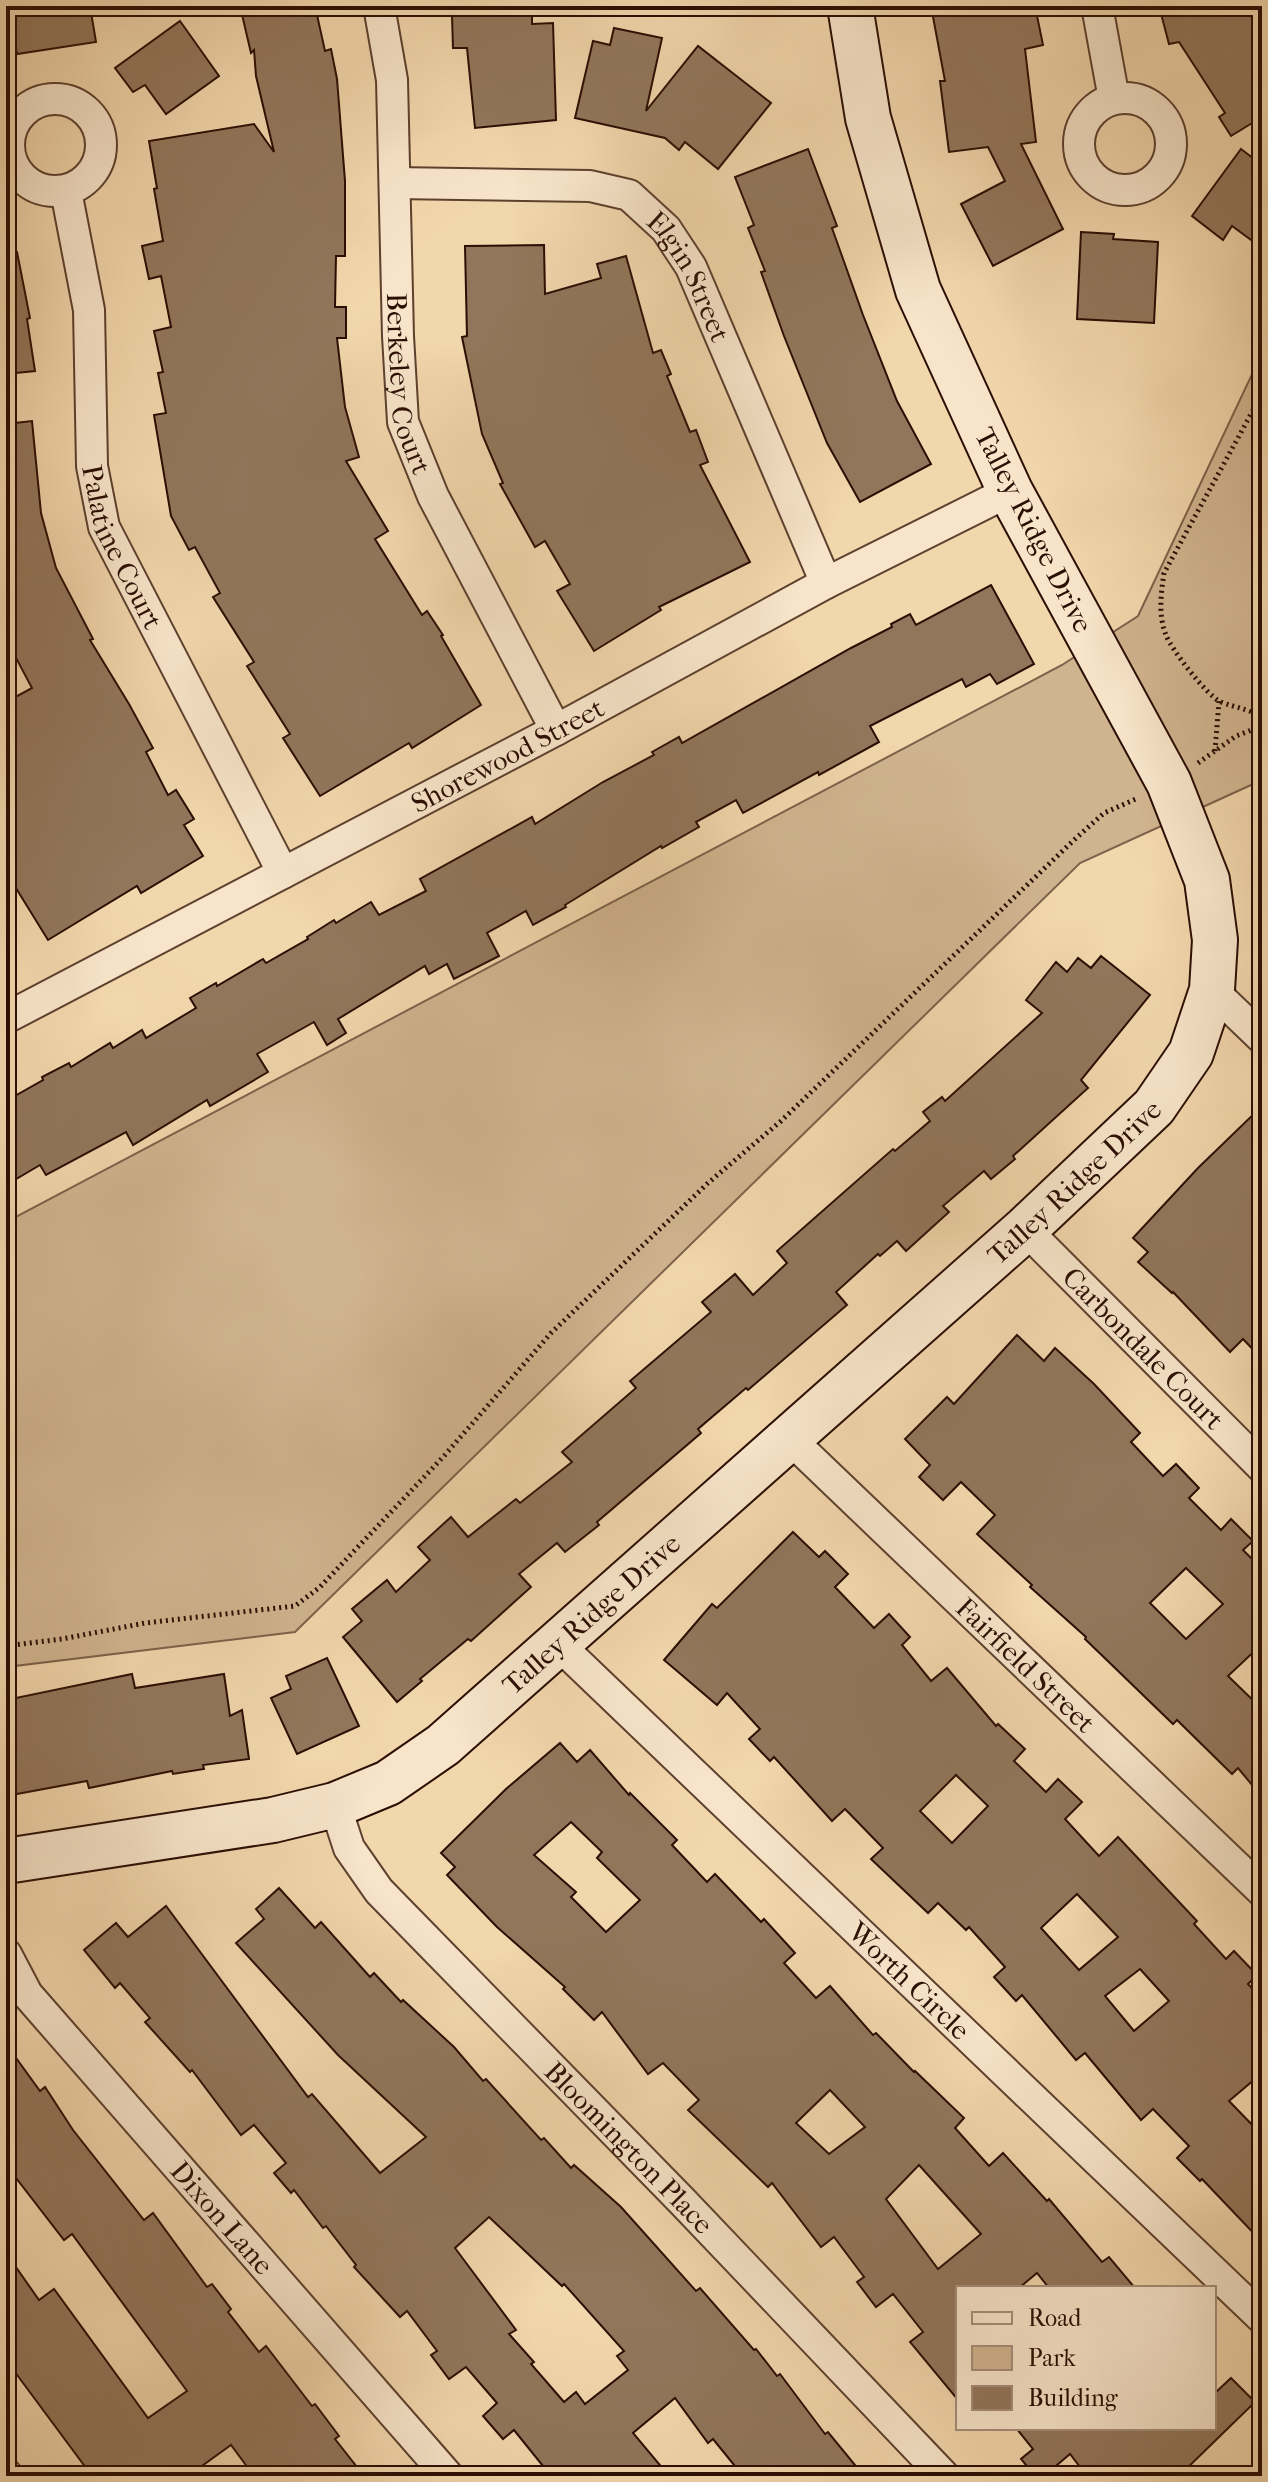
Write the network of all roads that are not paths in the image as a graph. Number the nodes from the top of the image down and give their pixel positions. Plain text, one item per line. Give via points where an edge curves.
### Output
1 (379, 6) edge
2 (850, 6) edge
3 (1097, 6) edge
4 (1114, 99) dead end
5 (395, 183) junction
6 (66, 191) dead end
7 (1010, 491) junction
8 (826, 583) junction
9 (556, 730) junction
10 (283, 873) junction
11 (1212, 990) junction
12 (7, 1016) edge
13 (1262, 1038) edge
14 (1025, 1229) junction
15 (789, 1438) junction
16 (1262, 1467) edge
17 (557, 1643) junction
18 (335, 1805) junction
19 (6, 1861) edge
20 (1262, 1891) edge
21 (6, 1954) edge
22 (1262, 2318) edge
23 (448, 2476) edge
24 (944, 2476) edge

1 - 5 street, Berkeley Court via 392,80
2 - 7 street, Talley Ridge Drive via 868,118 918,290
3 - 4 street
5 - 8 street, Elgin Street via 590,186 629,195 666,229 691,267
5 - 9 street, Berkeley Court via 403,422 433,496
6 - 10 street, Palatine Court via 89,310 92,466 104,527
7 - 8 street, Shorewood Street
7 - 11 street, Talley Ridge Drive via 1169,783 1207,880 1215,940
8 - 9 street, Shorewood Street
9 - 10 street, Shorewood Street
10 - 12 street, Shorewood Street
11 - 13 street
11 - 14 street, Talley Ridge Drive via 1191,1053 1154,1107
14 - 15 street, Talley Ridge Drive
14 - 16 street, Carbondale Court
15 - 17 street, Talley Ridge Drive
15 - 20 street, Fairfield Street
17 - 18 street, Talley Ridge Drive via 443,1745 388,1783
17 - 22 street, Worth Circle
18 - 19 street, Talley Ridge Drive via 273,1820
18 - 24 street, Bloomington Place via 349,1848 379,1891
21 - 23 street, Dixon Lane via 27,1994

